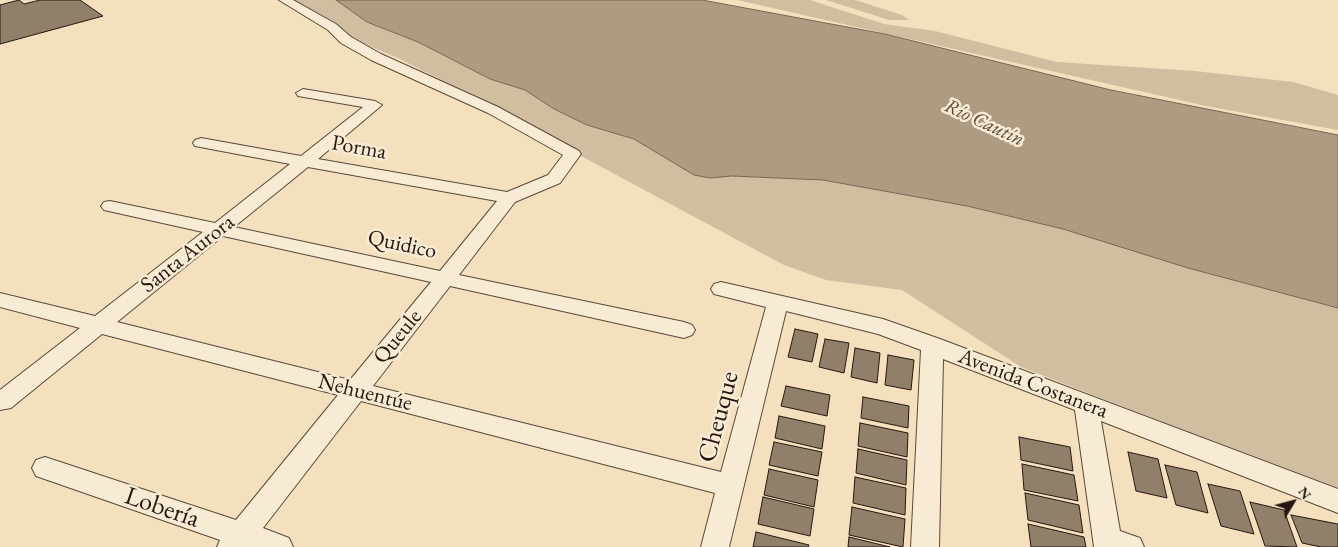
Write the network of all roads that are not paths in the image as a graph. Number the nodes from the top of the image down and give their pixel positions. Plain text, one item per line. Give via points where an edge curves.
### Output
1 (285, 0) edge
2 (302, 93) dead end
3 (201, 143) dead end
4 (304, 161) junction
5 (508, 198) junction
6 (110, 206) dead end
7 (218, 230) junction
8 (445, 278) junction
9 (721, 289) dead end
10 (0, 300) edge
11 (778, 302) junction
12 (98, 325) junction
13 (684, 330) dead end
14 (932, 345) junction
15 (355, 390) junction
16 (0, 401) edge
17 (1086, 404) junction
18 (45, 468) dead end
19 (731, 486) junction
20 (1338, 501) edge
21 (236, 541) edge
22 (1115, 545) edge
23 (279, 547) edge
24 (715, 547) edge
25 (925, 547) edge

1 - 5 street via 368,52 493,110 573,154 554,179
2 - 4 street, Santa Aurora via 375,105
3 - 4 street, Porma
4 - 5 street, Porma
4 - 7 street, Santa Aurora
5 - 8 street, Queule
6 - 7 street, Quidico
7 - 8 street, Quidico
7 - 12 street, Santa Aurora
8 - 13 street, Quidico
8 - 15 street, Queule
9 - 11 street, Avenida Costanera
10 - 12 street, Nehuentúe
11 - 14 street, Avenida Costanera via 883,327
11 - 19 street, Cheuque
12 - 15 street, Nehuentúe
12 - 16 street, Santa Aurora
14 - 17 street, Avenida Costanera
14 - 25 street
15 - 19 street, Nehuentúe
15 - 21 street, Queule
17 - 20 street, Avenida Costanera
17 - 22 street
18 - 21 street, Lobería
19 - 24 street, Cheuque
21 - 23 street, Lobería

